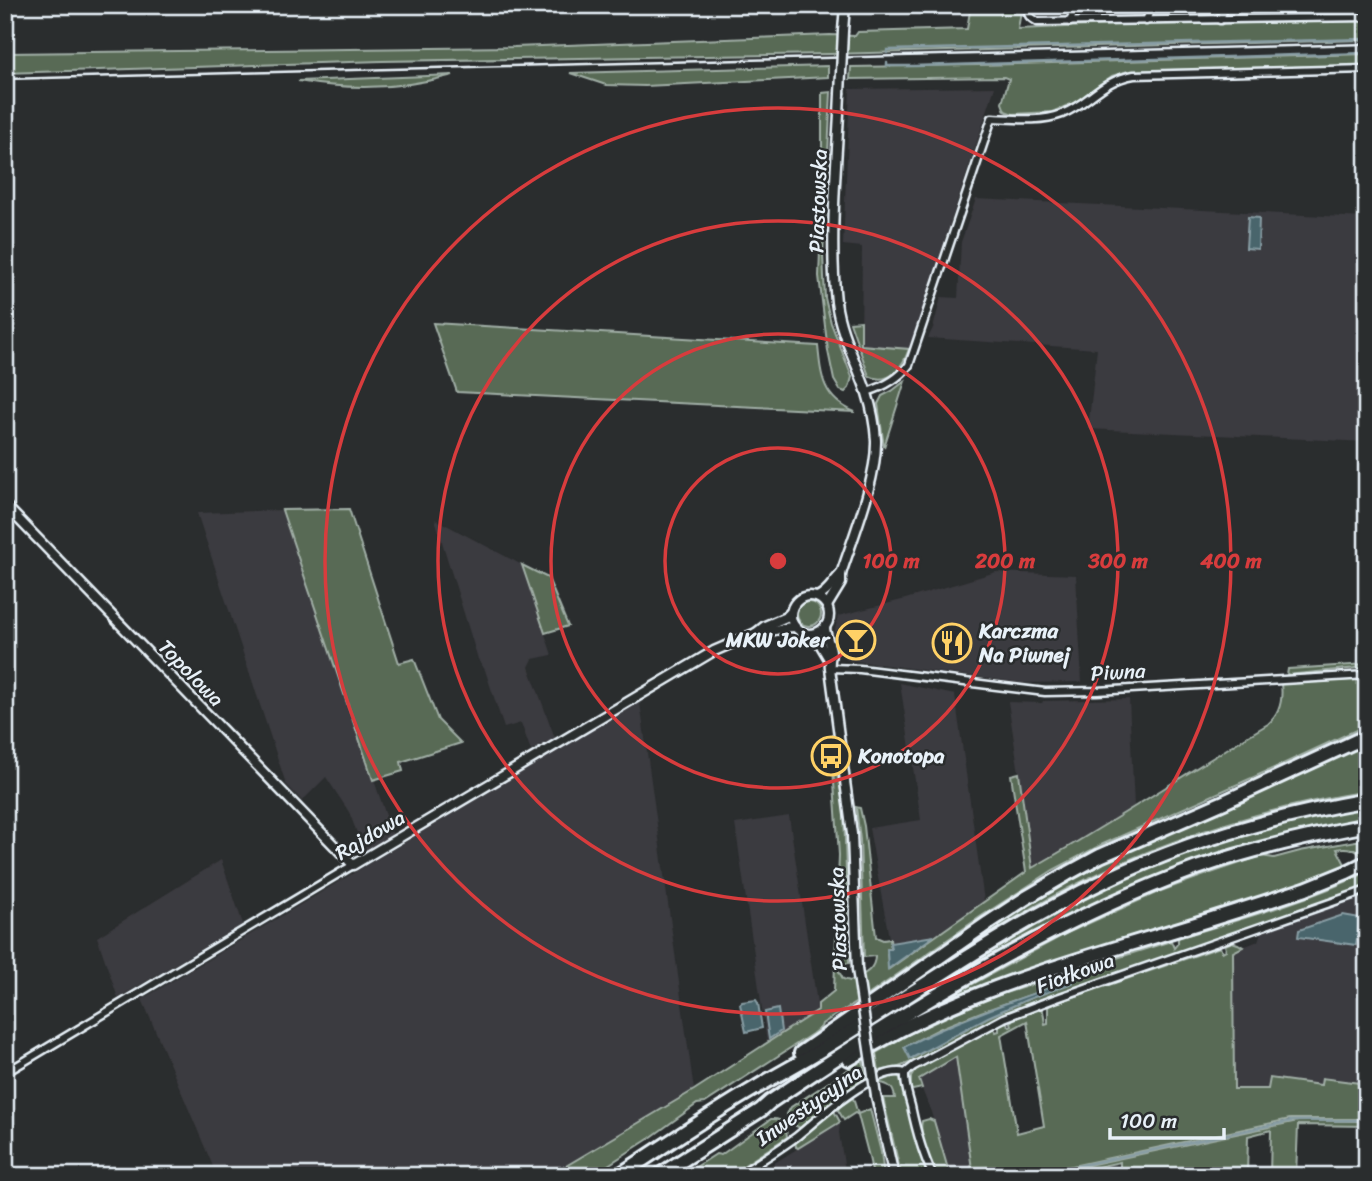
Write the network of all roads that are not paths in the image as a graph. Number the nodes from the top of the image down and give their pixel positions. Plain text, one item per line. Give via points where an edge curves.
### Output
1 (845, 5) edge
2 (1028, 5) edge
3 (1076, 5) edge
4 (1152, 5) edge
5 (1225, 5) edge
6 (1367, 17) edge
7 (1220, 20) junction
8 (1146, 21) junction
9 (1070, 22) junction
10 (1367, 69) edge
11 (867, 392) junction
12 (5, 505) edge
13 (841, 574) junction
14 (817, 597) junction
15 (827, 606) junction
16 (790, 613) junction
17 (794, 627) junction
18 (825, 628) junction
19 (756, 633) junction
20 (813, 634) junction
21 (829, 664) junction
22 (1367, 675) edge
23 (1367, 736) edge
24 (1367, 800) edge
25 (1367, 825) edge
26 (1367, 862) edge
27 (353, 865) junction
28 (1367, 890) edge
29 (5, 1073) edge
30 (905, 1073) junction
31 (756, 1087) junction
32 (761, 1110) junction
33 (618, 1176) edge
34 (658, 1176) edge
35 (737, 1176) edge
36 (894, 1176) edge
37 (933, 1176) edge

1 - 11 street, Piastowska, bridge via 833,262 842,329
2 - 9 street via 1028,14 1038,22
3 - 9 street
4 - 8 street
5 - 7 street
6 - 7 street
7 - 8 street
8 - 9 street
10 - 11 street via 1134,75 1104,85 1052,117 992,118 909,365 900,376
11 - 13 street, Piastowska via 874,422 874,461
12 - 27 street, Topolowa
13 - 14 street, Piastowska
13 - 15 street, Piastowska via 841,583
14 - 15 street
14 - 16 street via 800,598
15 - 18 street
16 - 17 street
16 - 19 street, Rajdowa
17 - 19 street, Rajdowa
17 - 20 street
18 - 20 street
18 - 21 street, Piastowska via 831,648
19 - 27 street, Rajdowa via 714,651
20 - 21 street, Piastowska
21 - 22 street, Piwna via 1045,692
21 - 36 street, Piastowska, bridge via 852,834 857,969 876,1096
23 - 31 highway via 1100,856 1047,885
24 - 31 highway via 1241,828 1102,882 1032,918
25 - 32 highway via 1234,856 1105,906 939,994 857,1043
26 - 32 highway via 1305,889 1038,971 947,1006
27 - 29 street, Rajdowa
28 - 30 street, Fiołkowa via 1029,1008
30 - 35 street, Inwestycyjna via 888,1072 870,1082
30 - 37 street via 915,1126
31 - 33 highway
32 - 34 highway

